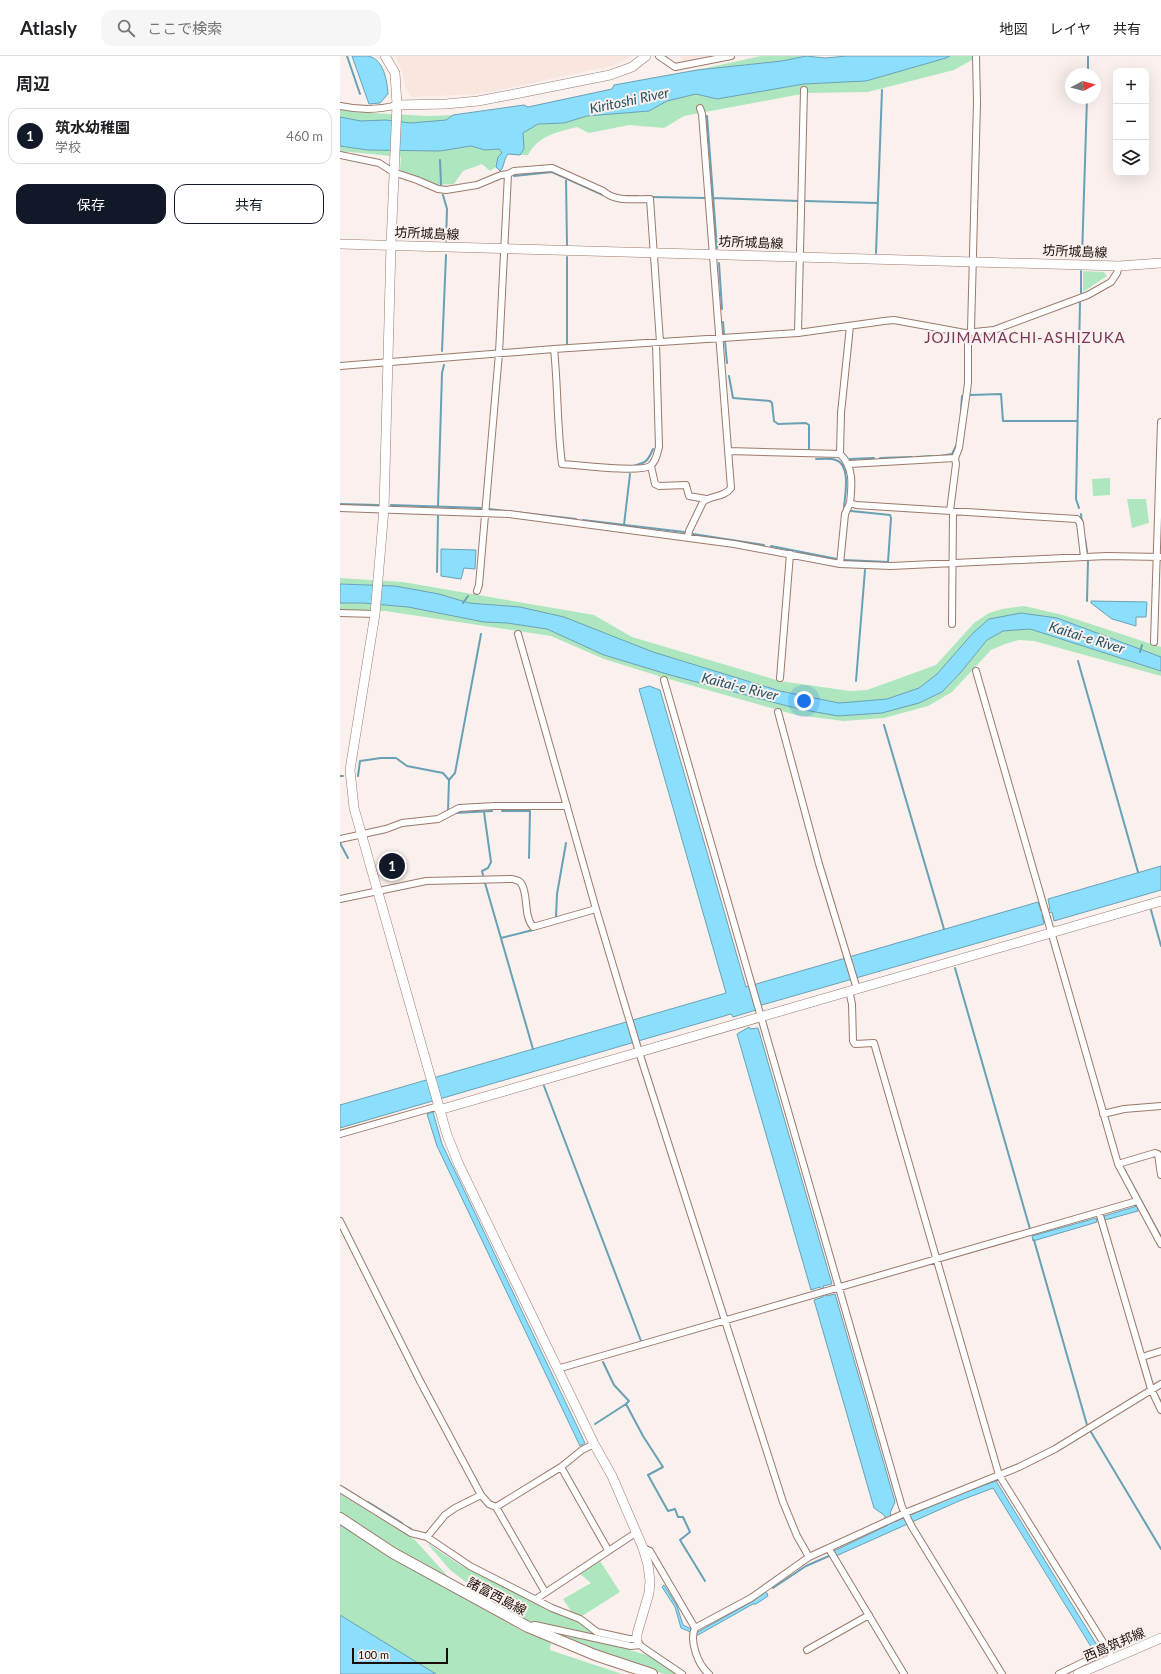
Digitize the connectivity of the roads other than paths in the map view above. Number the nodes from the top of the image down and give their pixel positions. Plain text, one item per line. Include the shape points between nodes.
1 (385, 56) edge
2 (646, 56) edge
3 (659, 56) edge
4 (731, 56) edge
5 (976, 56) edge
6 (804, 90) dead end
7 (340, 106) edge
8 (700, 108) dead end
9 (397, 109) junction
10 (340, 155) edge
11 (393, 172) junction
12 (508, 174) junction
13 (340, 244) edge
14 (391, 245) junction
15 (505, 248) junction
16 (654, 252) junction
17 (713, 254) junction
18 (800, 256) junction
19 (973, 261) junction
20 (1161, 263) edge
21 (1120, 266) junction
22 (850, 326) junction
23 (798, 333) junction
24 (969, 334) junction
25 (720, 338) junction
26 (658, 342) junction
27 (554, 349) junction
28 (499, 353) junction
29 (388, 362) junction
30 (340, 366) edge
31 (1161, 422) edge
32 (729, 451) junction
33 (840, 454) junction
34 (955, 458) junction
35 (849, 464) junction
36 (651, 466) junction
37 (706, 499) junction
38 (850, 503) junction
39 (340, 508) edge
40 (384, 509) junction
41 (952, 511) junction
42 (485, 512) junction
43 (688, 538) junction
44 (790, 554) junction
45 (1084, 557) junction
46 (1159, 557) edge
47 (953, 563) junction
48 (840, 564) junction
49 (477, 591) dead end
50 (340, 613) edge
51 (375, 613) junction
52 (952, 624) dead end
53 (518, 634) dead end
54 (1154, 642) dead end
55 (976, 671) dead end
56 (780, 678) dead end
57 (664, 680) dead end
58 (778, 712) dead end
59 (566, 806) junction
60 (361, 835) junction
61 (340, 838) edge
62 (378, 891) junction
63 (340, 899) edge
64 (1161, 901) edge
65 (596, 909) junction
66 (1052, 933) junction
67 (854, 987) junction
68 (761, 1017) junction
69 (637, 1048) junction
70 (438, 1105) junction
71 (1161, 1106) edge
72 (1103, 1114) junction
73 (340, 1134) edge
74 (1118, 1164) junction
75 (1161, 1175) edge
76 (1137, 1201) junction
77 (1098, 1212) junction
78 (340, 1221) edge
79 (1161, 1244) edge
80 (936, 1259) junction
81 (839, 1288) junction
82 (725, 1320) junction
83 (1161, 1351) edge
84 (1142, 1357) junction
85 (557, 1369) junction
86 (1161, 1384) edge
87 (1151, 1389) junction
88 (1161, 1410) edge
89 (594, 1444) junction
90 (561, 1467) junction
91 (999, 1475) junction
92 (340, 1488) edge
93 (481, 1495) junction
94 (496, 1507) junction
95 (906, 1514) junction
96 (340, 1518) edge
97 (637, 1532) junction
98 (426, 1537) junction
99 (643, 1548) junction
100 (829, 1549) junction
101 (608, 1550) junction
102 (809, 1558) junction
103 (545, 1592) junction
104 (536, 1599) junction
105 (868, 1615) junction
106 (528, 1627) junction
107 (694, 1630) junction
108 (1161, 1638) edge
109 (639, 1642) junction
110 (807, 1650) dead end
111 (1105, 1651) junction
112 (1113, 1658) junction
113 (652, 1674) edge
114 (682, 1674) edge
115 (709, 1674) edge
116 (904, 1674) edge
117 (1002, 1674) edge
118 (1059, 1674) edge
119 (1078, 1674) edge

1 - 9 street via 395,73
2 - 9 street via 632,67 610,74 478,101
3 - 4 street via 674,67
5 - 19 street via 978,84
6 - 18 street
7 - 9 street
8 - 17 street
9 - 11 street
10 - 11 street via 379,162
11 - 12 street via 446,190 477,185
11 - 14 street
12 - 15 street
12 - 16 street via 514,171 552,168 603,191 608,196 650,199
13 - 14 street, 坊所城島線
14 - 15 street, 坊所城島線
14 - 29 street
15 - 16 street, 坊所城島線
15 - 28 street
16 - 17 street, 坊所城島線
16 - 26 street
17 - 18 street, 坊所城島線
17 - 25 street
18 - 19 street, 坊所城島線
18 - 23 street
19 - 21 street, 坊所城島線
19 - 24 street
20 - 21 street, 坊所城島線
21 - 24 street via 1111,282 1088,295 994,330
22 - 23 street
22 - 24 street via 894,320
22 - 33 street
23 - 25 street
24 - 34 street via 968,383 963,427
25 - 26 street
25 - 32 street
26 - 27 street
26 - 36 street via 660,436 656,459
27 - 28 street
27 - 36 street via 562,464 632,470
28 - 29 street
28 - 42 street
29 - 30 street
29 - 40 street
31 - 46 street
32 - 33 street
32 - 37 street via 730,491
33 - 35 street
34 - 35 street
34 - 41 street
35 - 38 street
36 - 37 street via 655,484 686,485 688,496
37 - 43 street
38 - 41 street
38 - 48 street via 845,514
39 - 40 street
40 - 42 street
40 - 51 street
41 - 45 street via 1078,519
41 - 47 street
42 - 43 street
42 - 49 street
43 - 44 street
44 - 48 street
44 - 56 street
45 - 46 street
45 - 47 street
46 - 54 street
47 - 48 street via 892,566
47 - 52 street
50 - 51 street
51 - 60 street via 350,770 354,808
53 - 59 street
55 - 66 street
57 - 68 street
58 - 67 street via 819,864 847,952
59 - 60 street via 459,808 438,819 402,823
59 - 65 street
60 - 61 street
60 - 62 street
62 - 63 street
62 - 65 street via 437,880 512,879 522,885 526,912 533,927
62 - 70 street
64 - 66 street
65 - 69 street
66 - 67 street
66 - 72 street
67 - 68 street
67 - 80 street via 853,1041 855,1044 874,1043
68 - 69 street
68 - 81 street
69 - 70 street
69 - 82 street
70 - 73 street
70 - 85 street via 459,1165
71 - 72 street via 1124,1109
72 - 74 street
74 - 75 street via 1155,1152 1158,1154
74 - 76 street
76 - 77 street
76 - 79 street
77 - 80 street
77 - 84 street
78 - 93 street via 420,1381
80 - 81 street
80 - 91 street
81 - 82 street
81 - 95 street
82 - 85 street
82 - 102 street via 783,1502
83 - 84 street
84 - 87 street
85 - 89 street
86 - 87 street
87 - 88 street
87 - 91 street via 1055,1450
89 - 90 street
89 - 97 street via 612,1476
90 - 94 street
90 - 101 street
91 - 95 street
91 - 111 street
92 - 98 street via 411,1533
93 - 94 street via 489,1504
93 - 98 street via 445,1515
94 - 103 street
95 - 100 street
95 - 117 street
96 - 106 main road, 諸富西島線 via 393,1553
97 - 99 street
97 - 101 street
98 - 104 street via 470,1566
99 - 107 street via 650,1551
99 - 109 street via 650,1581 637,1634
100 - 102 street
100 - 105 street
101 - 103 street
102 - 107 street via 751,1598
103 - 104 street
104 - 109 street via 580,1619 597,1632
105 - 110 street
105 - 116 street
106 - 109 street via 535,1625 631,1646
106 - 113 main road, 諸富西島線 via 595,1655
107 - 115 street via 694,1645 702,1666
108 - 112 street, 西島筑邦線
109 - 114 street
111 - 112 street
111 - 118 street
112 - 119 street, 西島筑邦線

